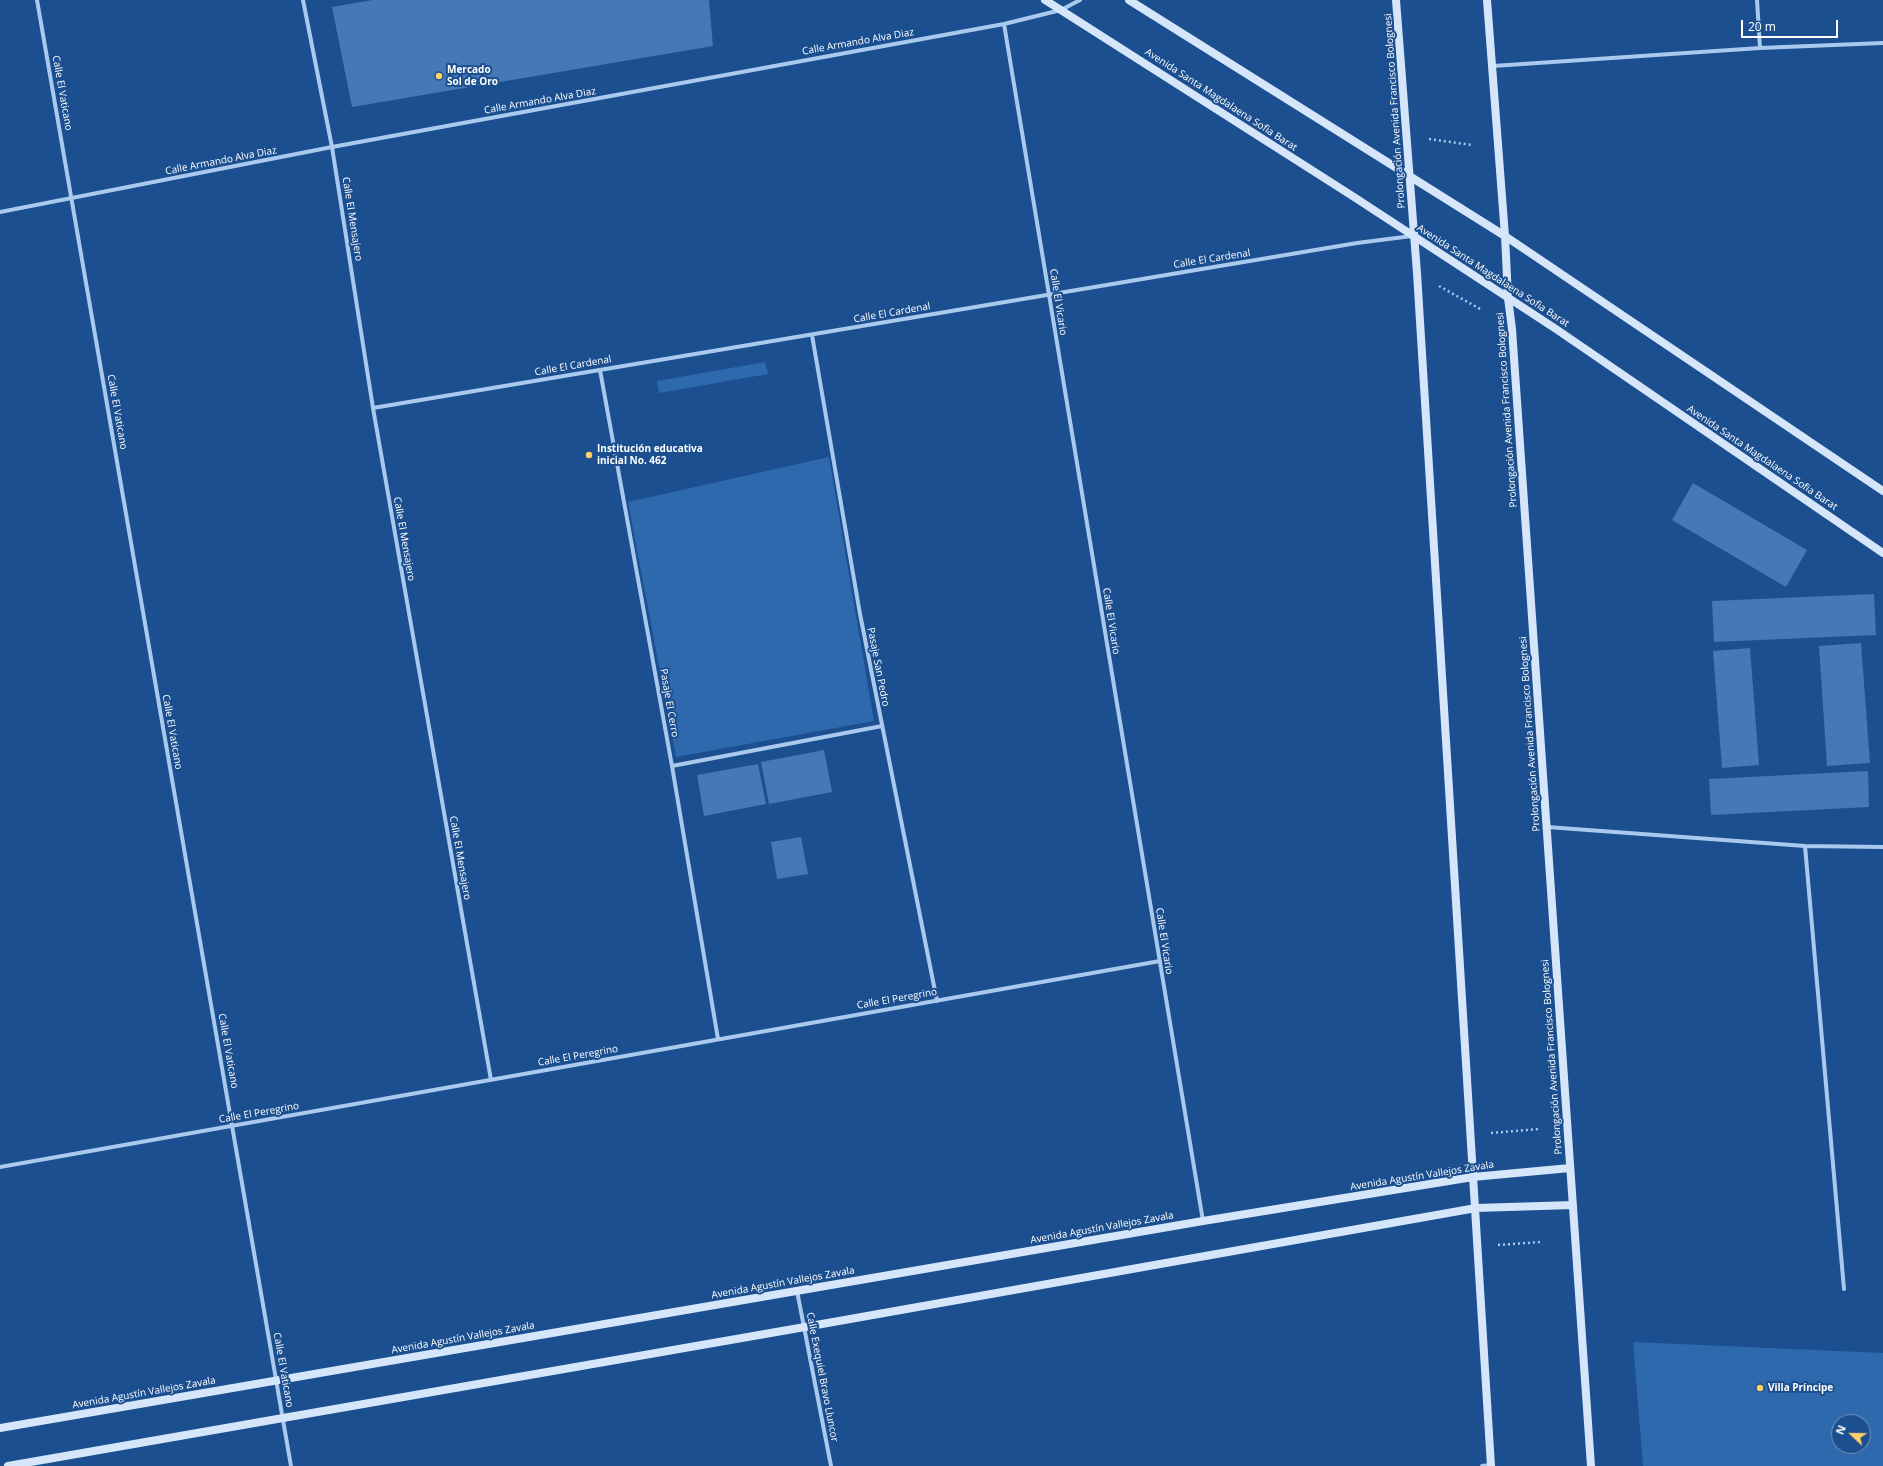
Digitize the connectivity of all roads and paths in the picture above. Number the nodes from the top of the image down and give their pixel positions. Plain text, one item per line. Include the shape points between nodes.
1 (37, 0) edge
2 (303, 0) edge
3 (1046, 0) edge
4 (1080, 0) edge
5 (1130, 0) edge
6 (1396, 0) edge
7 (1487, 0) edge
8 (1756, 0) edge
9 (1061, 10) junction
10 (1004, 24) junction
11 (1883, 43) edge
12 (1760, 48) junction
13 (1492, 66) junction
14 (1422, 139) dead end
15 (1472, 144) dead end
16 (332, 147) junction
17 (1409, 176) junction
18 (72, 198) junction
19 (0, 212) edge
20 (1414, 236) junction
21 (1505, 236) junction
22 (1438, 285) dead end
23 (1049, 295) junction
24 (1508, 298) junction
25 (1482, 310) dead end
26 (812, 335) junction
27 (600, 370) junction
28 (373, 408) junction
29 (1883, 490) edge
30 (1883, 553) edge
31 (882, 726) junction
32 (672, 766) junction
33 (1547, 827) junction
34 (1805, 846) junction
35 (1883, 847) edge
36 (1160, 961) junction
37 (937, 1001) junction
38 (718, 1039) junction
39 (491, 1080) junction
40 (233, 1126) junction
41 (1539, 1129) dead end
42 (1489, 1133) dead end
43 (0, 1167) edge
44 (1570, 1168) junction
45 (1473, 1177) junction
46 (1573, 1205) junction
47 (1476, 1208) junction
48 (1203, 1221) junction
49 (1541, 1242) dead end
50 (1496, 1245) dead end
51 (1844, 1289) dead end
52 (797, 1291) junction
53 (805, 1327) junction
54 (277, 1380) junction
55 (283, 1418) junction
56 (0, 1428) edge
57 (1491, 1465) edge
58 (8, 1466) edge
59 (292, 1466) edge
60 (831, 1466) edge
61 (1482, 1466) edge
62 (1591, 1466) edge

1 - 18 street, Calle El Vaticano
2 - 16 street, Calle El Mensajero
3 - 9 street, Avenida Santa Magdalaena Sofia Barat
4 - 9 street, Calle Armando Alva Diaz
5 - 17 street
6 - 17 street, Prolongación Avenida Francisco Bolognesi
7 - 13 street, Prolongación Avenida Francisco Bolognesi
8 - 12 street
9 - 10 street, Calle Armando Alva Diaz
9 - 20 street, Avenida Santa Magdalaena Sofia Barat
10 - 16 street, Calle Armando Alva Diaz
10 - 23 street, Calle El Vicario
11 - 12 street
12 - 13 street
13 - 21 street, Prolongación Avenida Francisco Bolognesi
14 - 15 path
16 - 18 street, Calle Armando Alva Diaz
16 - 28 street, Calle El Mensajero
17 - 20 street, Prolongación Avenida Francisco Bolognesi
17 - 21 street
18 - 19 street, Calle Armando Alva Diaz
18 - 40 street, Calle El Vaticano
20 - 23 street, Calle El Cardenal via 1357,243
20 - 24 street, Avenida Santa Magdalaena Sofia Barat
20 - 45 street, Prolongación Avenida Francisco Bolognesi
21 - 24 street, Prolongación Avenida Francisco Bolognesi
21 - 29 street
22 - 25 path
23 - 26 street, Calle El Cardenal
23 - 36 street, Calle El Vicario
24 - 30 street, Avenida Santa Magdalaena Sofia Barat
24 - 33 street, Prolongación Avenida Francisco Bolognesi via 1513,336
26 - 27 street, Calle El Cardenal
26 - 31 street, Pasaje San Pedro
27 - 28 street, Calle El Cardenal
27 - 32 street, Pasaje El Cerro
28 - 39 street, Calle El Mensajero
31 - 32 street
31 - 37 street, Pasaje San Pedro
32 - 38 street, Pasaje El Cerro
33 - 34 street
33 - 44 street, Prolongación Avenida Francisco Bolognesi
34 - 35 street
34 - 51 street
36 - 37 street, Calle El Peregrino
36 - 48 street, Calle El Vicario
37 - 38 street, Calle El Peregrino
38 - 39 street, Calle El Peregrino
39 - 40 street, Calle El Peregrino
40 - 43 street, Calle El Peregrino
40 - 54 street, Calle El Vaticano
41 - 42 path
44 - 45 street, Avenida Agustín Vallejos Zavala
44 - 46 street, Prolongación Avenida Francisco Bolognesi
45 - 47 street, Prolongación Avenida Francisco Bolognesi
45 - 48 street, Avenida Agustín Vallejos Zavala
46 - 47 street
46 - 62 street, Prolongación Avenida Francisco Bolognesi
47 - 53 street
47 - 57 street, Prolongación Avenida Francisco Bolognesi
48 - 52 street, Avenida Agustín Vallejos Zavala
49 - 50 path
52 - 53 street, Calle Exequiel Bravo Lluncor
52 - 54 street, Avenida Agustín Vallejos Zavala
53 - 55 street
53 - 60 street, Calle Exequiel Bravo Lluncor
54 - 55 street, Calle El Vaticano
54 - 56 street, Avenida Agustín Vallejos Zavala
55 - 58 street
55 - 59 street, Calle El Vaticano
57 - 61 street

